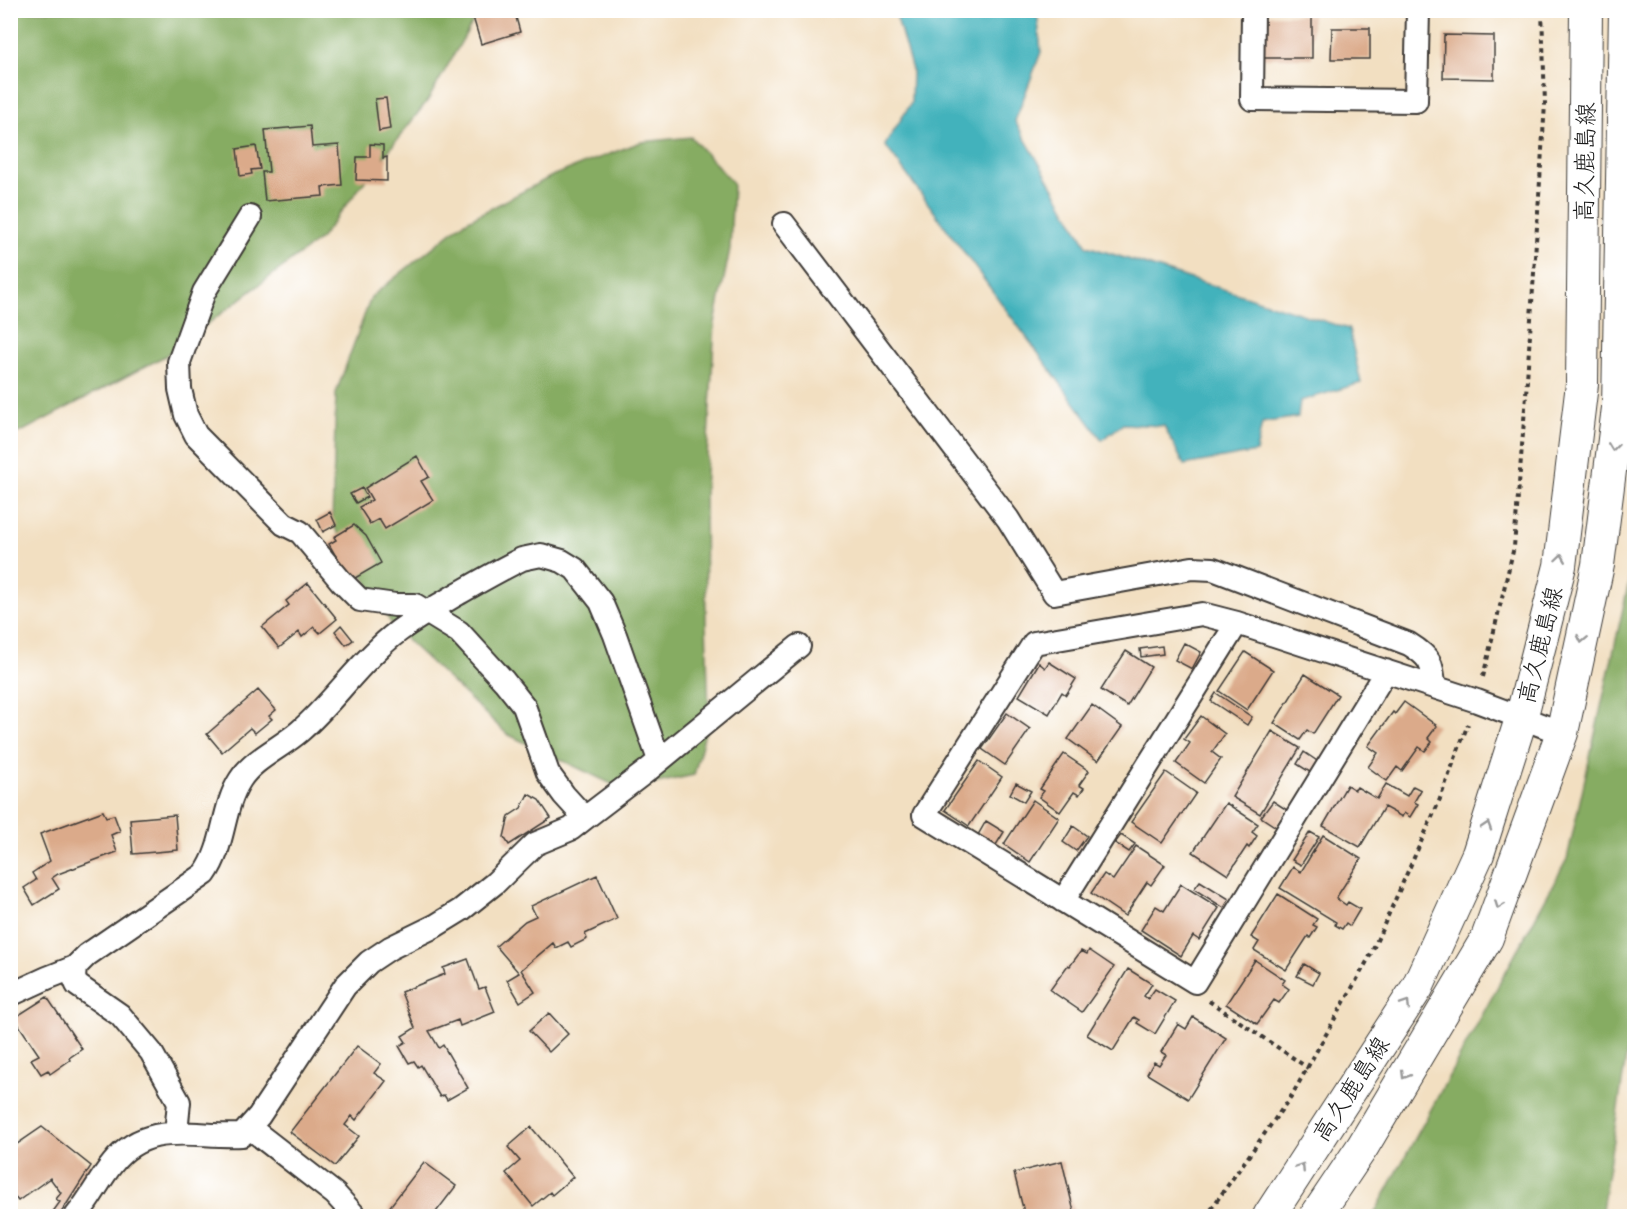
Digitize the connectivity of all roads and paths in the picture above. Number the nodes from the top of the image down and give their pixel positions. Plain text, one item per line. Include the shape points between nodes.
1 (1253, 10) edge
2 (1418, 10) edge
3 (1542, 10) edge
4 (1586, 10) edge
5 (1625, 10) edge
6 (250, 217) dead end
7 (784, 224) dead end
8 (428, 612) junction
9 (1237, 623) junction
10 (799, 646) dead end
11 (1386, 672) junction
12 (1434, 687) junction
13 (1477, 700) junction
14 (1521, 719) junction
15 (1562, 733) junction
16 (659, 760) junction
17 (585, 818) junction
18 (1063, 901) junction
19 (75, 967) junction
20 (1195, 982) junction
21 (10, 995) edge
22 (1308, 1068) junction
23 (250, 1128) junction
24 (176, 1133) junction
25 (76, 1216) edge
26 (355, 1216) edge
27 (1206, 1216) edge
28 (1269, 1216) edge
29 (1316, 1216) edge

1 - 2 street via 1252,99 1416,101
3 - 13 path via 1545,104 1514,547
14 -> 4 main road, 高久鹿島線 via 1560,566 1582,384
5 -> 15 main road, 高久鹿島線 via 1618,408 1598,566
6 - 8 street via 204,292 179,362 186,415 196,435 284,524 300,532 360,600 415,605
7 - 12 street via 1008,519 1054,593 1192,568 1213,569 1409,644 1425,654 1433,668
8 - 16 street via 522,558 541,555 562,561 575,570 601,602
8 - 17 street via 459,632 524,706 548,773
8 - 19 street via 379,647 309,723 240,780 216,856 205,874
9 - 11 street
9 - 18 street
9 - 18 street via 1202,614 1034,643 924,815
10 - 16 street
11 - 12 street
11 - 20 street
12 - 13 street
13 - 14 street
13 - 22 path via 1438,804 1370,956
14 - 15 street
28 -> 14 main road, 高久鹿島線 via 1417,988 1478,854
15 -> 29 main road, 高久鹿島線 via 1487,938 1363,1146
16 - 17 street
17 - 23 street via 571,829 535,844 461,910 369,962 345,986
18 - 20 street
19 - 21 street
19 - 24 street via 77,985 120,1015 151,1052 179,1102
20 - 22 path via 1197,993
22 - 27 path
23 - 24 street via 242,1135
23 - 26 street via 335,1194
24 - 25 street via 160,1134 127,1148

